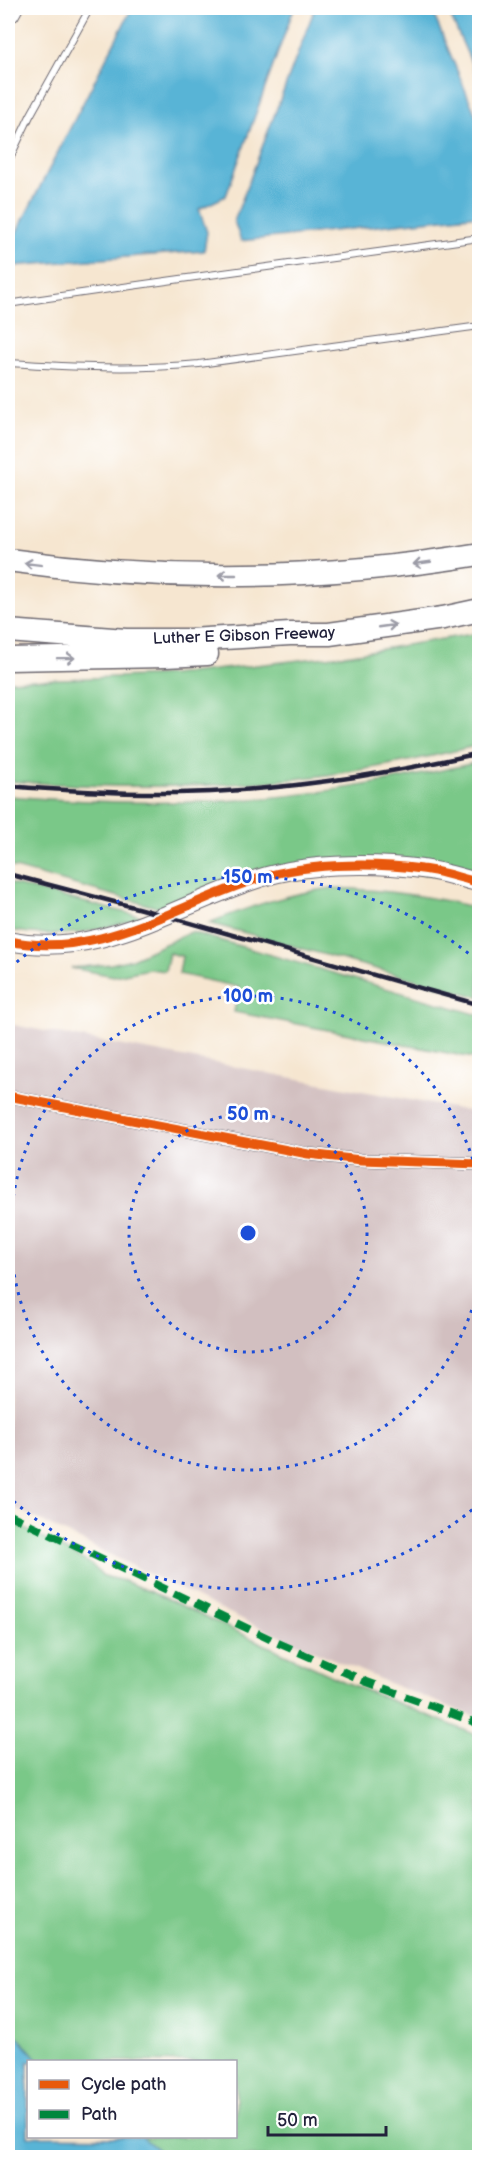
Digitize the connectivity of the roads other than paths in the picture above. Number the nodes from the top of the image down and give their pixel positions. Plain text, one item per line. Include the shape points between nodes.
1 (20, 8) edge
2 (90, 8) edge
3 (15, 16) dead end
4 (8, 162) edge
5 (480, 238) edge
6 (8, 304) edge
7 (480, 326) edge
8 (8, 363) edge
9 (480, 554) edge
10 (8, 560) edge
11 (480, 610) edge
12 (8, 631) edge
13 (329, 634) junction
14 (8, 659) edge
15 (480, 883) edge
16 (8, 941) edge
17 (8, 1096) edge
18 (480, 1164) edge

1 - 3 lane
2 - 4 lane
5 - 6 lane
7 - 8 lane via 158,368
9 -> 10 highway via 380,568 242,576 103,571
13 -> 11 highway, Luther E Gibson Freeway
12 - 13 highway, Luther E Gibson Freeway via 126,640
14 -> 13 highway via 229,652 290,646
15 - 16 street via 423,869 341,865 297,870 252,880 137,928 93,941 58,946
17 - 18 street via 308,1154

